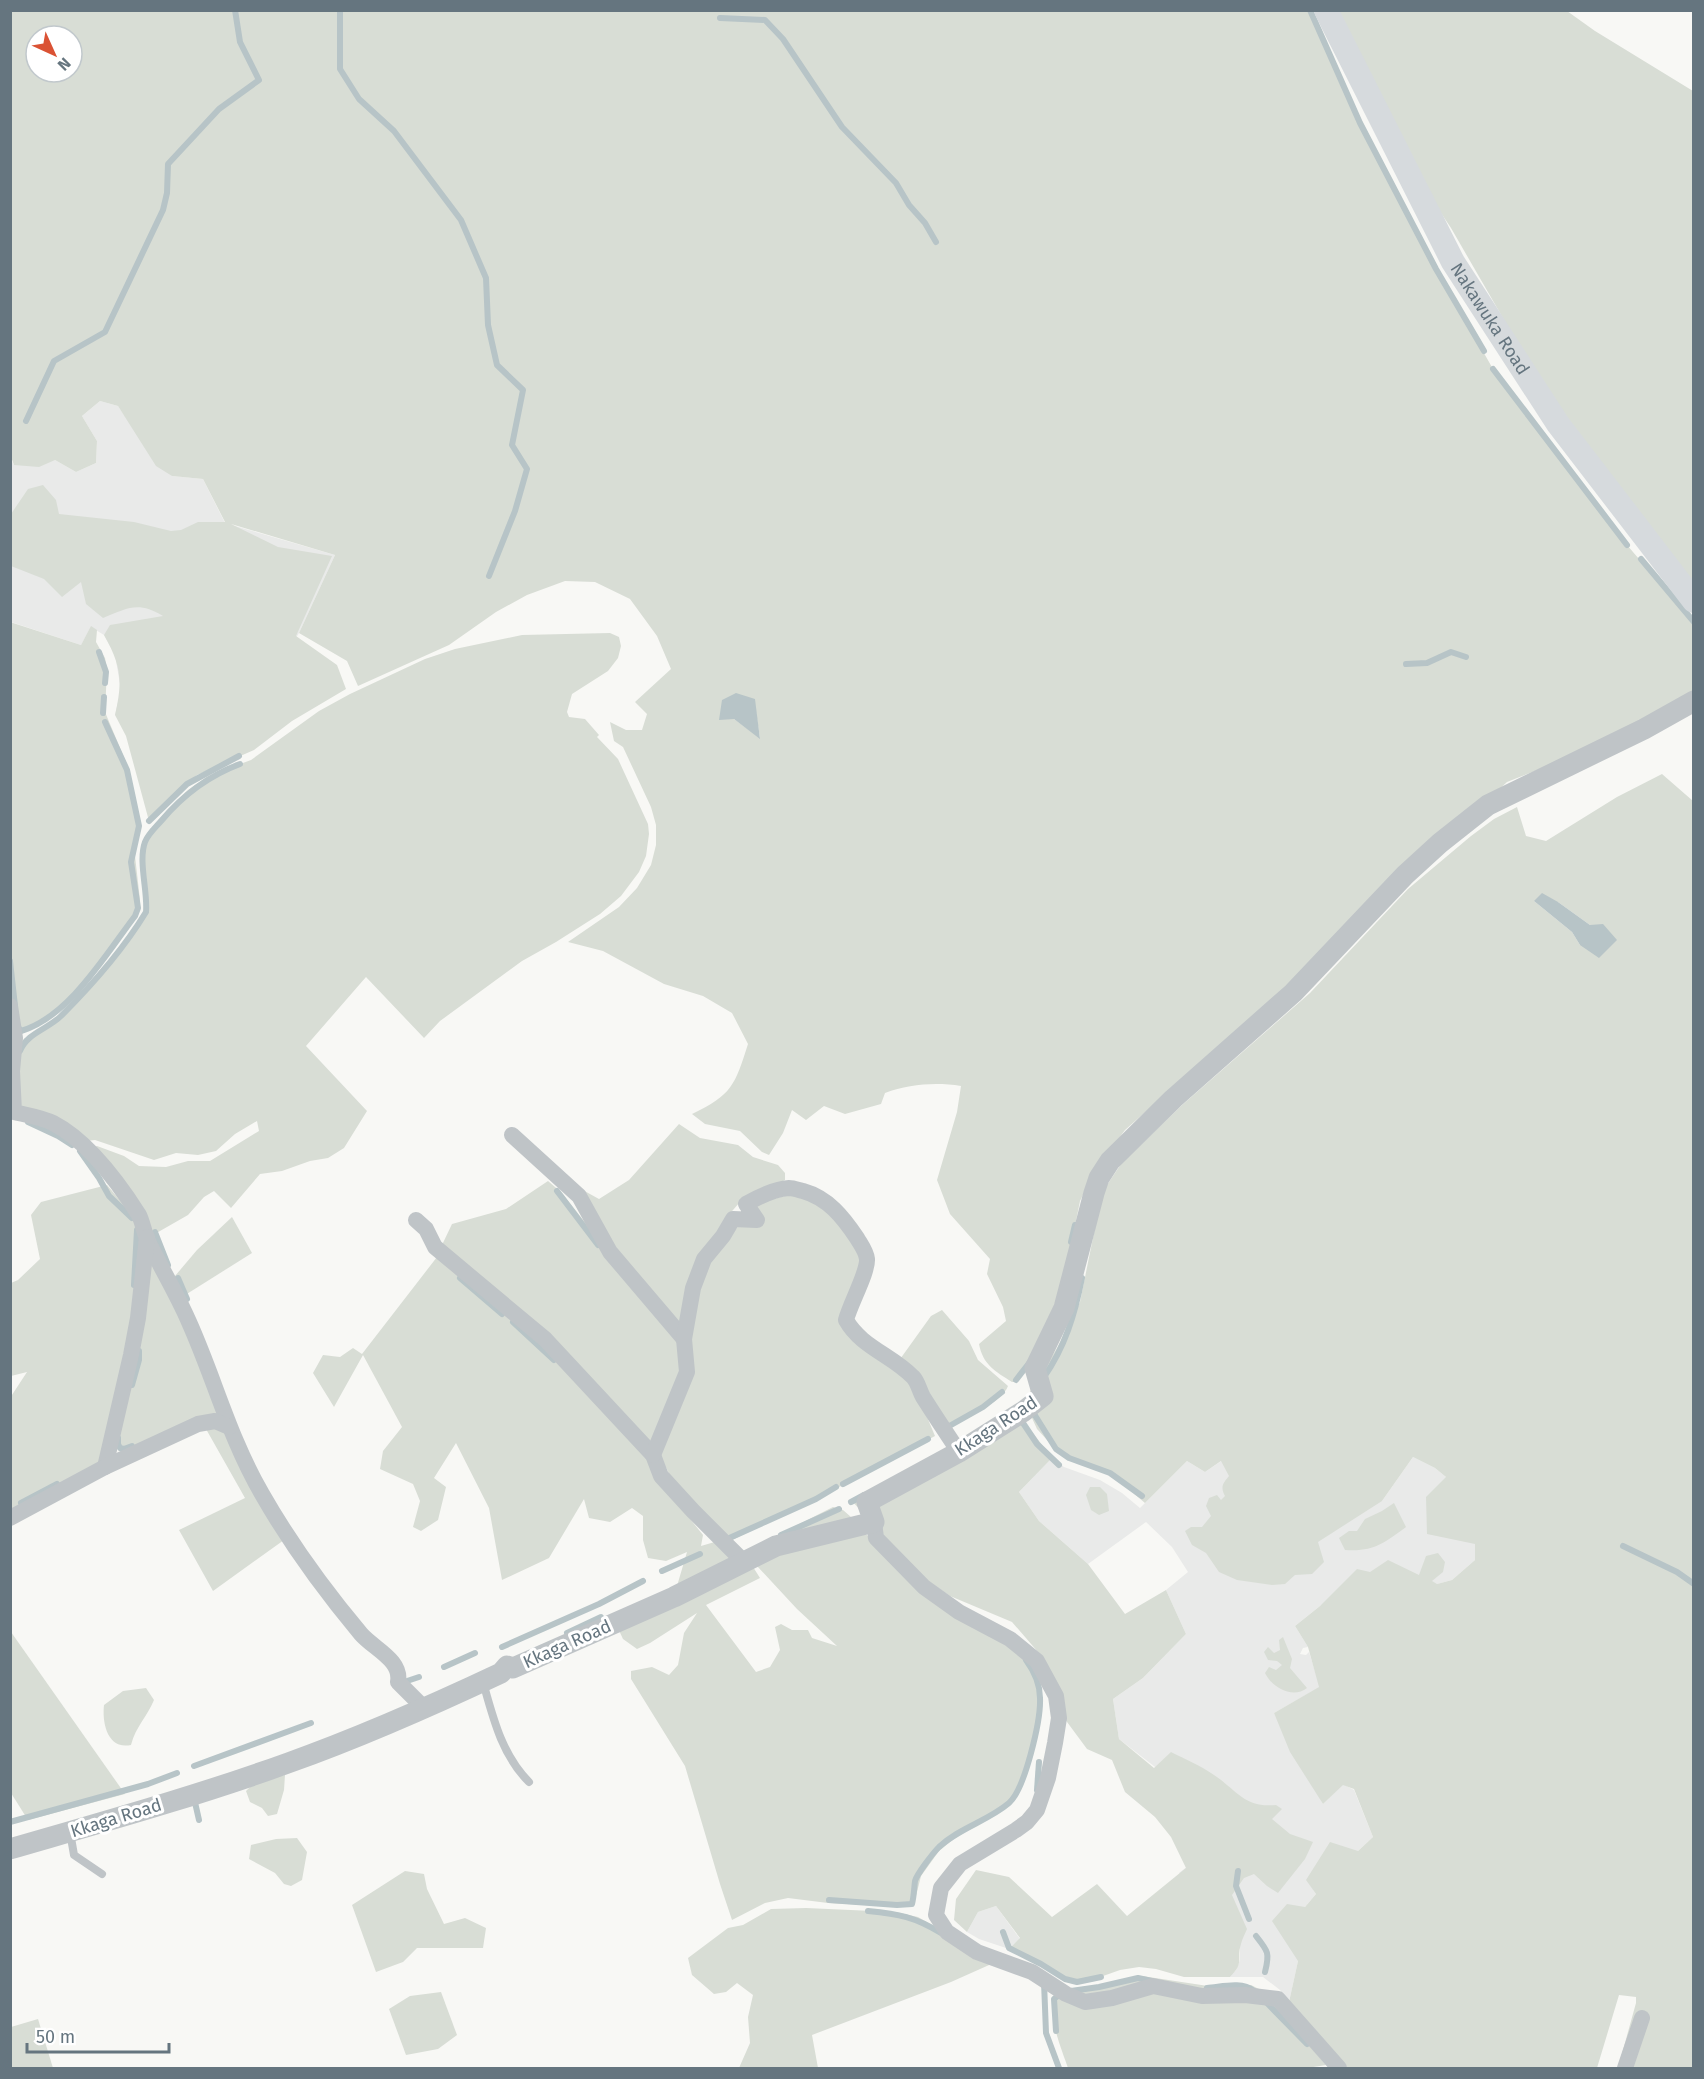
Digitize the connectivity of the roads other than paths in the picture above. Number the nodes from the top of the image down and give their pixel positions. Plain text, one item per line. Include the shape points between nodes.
1 (1326, 10) edge
2 (1694, 601) edge
3 (1694, 701) edge
4 (10, 1005) edge
5 (512, 1135) dead end
6 (416, 1220) dead end
7 (147, 1238) junction
8 (684, 1339) junction
9 (229, 1427) junction
10 (959, 1452) junction
11 (653, 1455) junction
12 (105, 1467) junction
13 (10, 1518) edge
14 (874, 1522) junction
15 (742, 1561) junction
16 (483, 1682) junction
17 (425, 1709) junction
18 (529, 1782) dead end
19 (70, 1832) junction
20 (10, 1849) edge
21 (102, 1874) dead end
22 (1642, 2018) dead end
23 (1339, 2068) edge
24 (1625, 2068) edge

1 - 2 main road, Nakawuka Road via 1453,262 1558,424
3 - 10 street, Kkaga Road via 1488,805 1470,818 1405,875 1293,993 1119,1152 1096,1185 1064,1308 1035,1368 1043,1396
4 - 7 street via 15,1038 14,1112 52,1122 98,1158 140,1217
5 - 8 street via 579,1196 610,1252
6 - 11 street via 426,1228 435,1247 545,1339
7 - 9 street via 189,1322
7 - 12 street via 138,1318
8 - 10 street via 693,1288 704,1259 733,1219 757,1221 746,1204 790,1188 810,1194 836,1209 864,1250 867,1261 846,1320 881,1355 905,1368 916,1380
8 - 11 street via 687,1372
9 - 12 street via 214,1421 198,1424
9 - 17 street via 282,1528 363,1637 397,1668 398,1682
10 - 14 street, Kkaga Road via 867,1502
11 - 15 street via 661,1476
12 - 13 street
14 - 15 street, Kkaga Road via 776,1546
14 - 23 street via 876,1538 924,1587 959,1612 1010,1639 1037,1661 1056,1696 1059,1718 1055,1743 1037,1809 1022,1826 960,1863 941,1888 936,1915 947,1932 977,1952 1032,1972 1085,2002 1153,1986 1202,1996 1278,1999
15 - 16 street, Kkaga Road via 644,1610 513,1668 507,1666
16 - 17 street, Kkaga Road
16 - 18 lane via 496,1728 516,1769
17 - 19 street, Kkaga Road via 289,1763
19 - 20 street, Kkaga Road
19 - 21 lane via 74,1855
22 - 24 street

